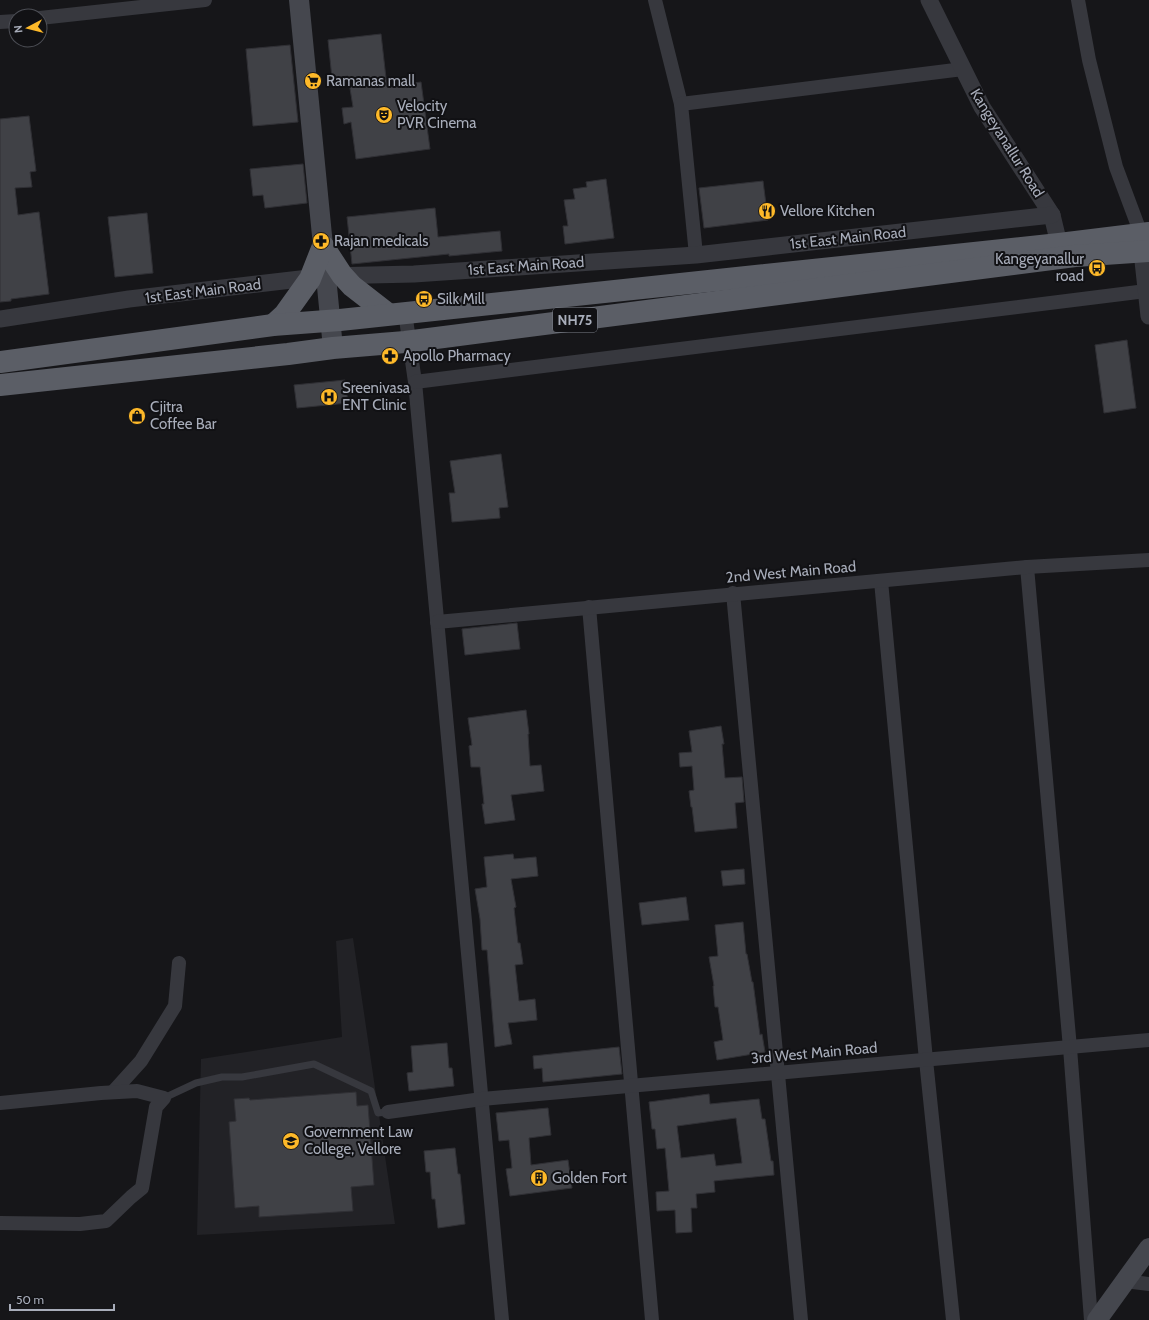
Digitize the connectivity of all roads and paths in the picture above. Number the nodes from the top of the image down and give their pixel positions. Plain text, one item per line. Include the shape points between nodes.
1 (205, 0) edge
2 (299, 0) edge
3 (307, 0) edge
4 (655, 0) edge
5 (929, 0) edge
6 (1078, 0) edge
7 (95, 7) edge
8 (48, 16) edge
9 (963, 69) junction
10 (682, 104) junction
11 (1052, 215) junction
12 (1145, 242) edge
13 (1060, 251) junction
14 (696, 255) junction
15 (328, 269) junction
16 (1146, 291) junction
17 (397, 313) junction
18 (1149, 316) edge
19 (0, 319) edge
20 (335, 320) junction
21 (273, 325) junction
22 (410, 342) junction
23 (338, 348) junction
24 (0, 362) edge
25 (415, 382) junction
26 (0, 385) edge
27 (1149, 560) edge
28 (1027, 567) junction
29 (881, 581) junction
30 (733, 593) junction
31 (589, 607) junction
32 (437, 622) junction
33 (179, 963) dead end
34 (1149, 1040) edge
35 (1070, 1048) junction
36 (926, 1060) junction
37 (778, 1073) junction
38 (632, 1086) junction
39 (113, 1092) junction
40 (164, 1098) junction
41 (482, 1099) junction
42 (0, 1104) edge
43 (388, 1112) joint
44 (0, 1223) edge
45 (1149, 1248) edge
46 (1126, 1281) junction
47 (1149, 1284) edge
48 (502, 1320) edge
49 (652, 1320) edge
50 (801, 1320) edge
51 (953, 1320) edge
52 (1091, 1320) edge
53 (1097, 1320) edge

1 - 7 street
2 - 15 main road
3 - 15 main road
4 - 10 street
5 - 9 street, Kangeyanallur Road
6 - 12 street via 1089,60 1116,167
7 - 8 street
9 - 10 street
9 - 11 street, Kangeyanallur Road via 982,107
10 - 14 street
11 - 13 street, Kangeyanallur Road
11 - 14 street, 1st East Main Road
12 - 13 highway, NH75
12 - 16 street
13 - 17 highway, NH75
13 - 22 highway, NH75
14 - 15 street, 1st East Main Road via 414,274
15 - 17 highway
15 - 19 street, 1st East Main Road
15 - 20 main road
15 - 21 highway
16 - 18 street
16 - 25 street
17 - 20 highway, NH75
17 - 22 street
20 - 21 highway, NH75
20 - 23 main road
21 - 24 highway, NH75
22 - 23 highway, NH75
22 - 25 street
23 - 26 highway, NH75
25 - 32 street
27 - 28 street, 2nd West Main Road
28 - 29 street, 2nd West Main Road
28 - 35 street
29 - 30 street, 2nd West Main Road
29 - 36 street
30 - 31 street, 2nd West Main Road
30 - 37 street
31 - 32 street, 2nd West Main Road
31 - 38 street
32 - 41 street
33 - 39 street via 175,1006 141,1061
34 - 35 street, 3rd West Main Road
35 - 36 street, 3rd West Main Road
35 - 52 street
36 - 37 street, 3rd West Main Road
36 - 51 street
37 - 38 street, 3rd West Main Road
37 - 50 street
38 - 41 street, 3rd West Main Road
38 - 49 street
39 - 40 street via 137,1091
39 - 42 street
40 - 43 lane via 196,1083 222,1077 242,1077 314,1064 371,1091 378,1113
40 - 44 street via 156,1107 142,1188 106,1221 80,1224
41 - 43 street, 3rd West Main Road
41 - 48 street
45 - 46 main road
46 - 47 street
46 - 53 main road

